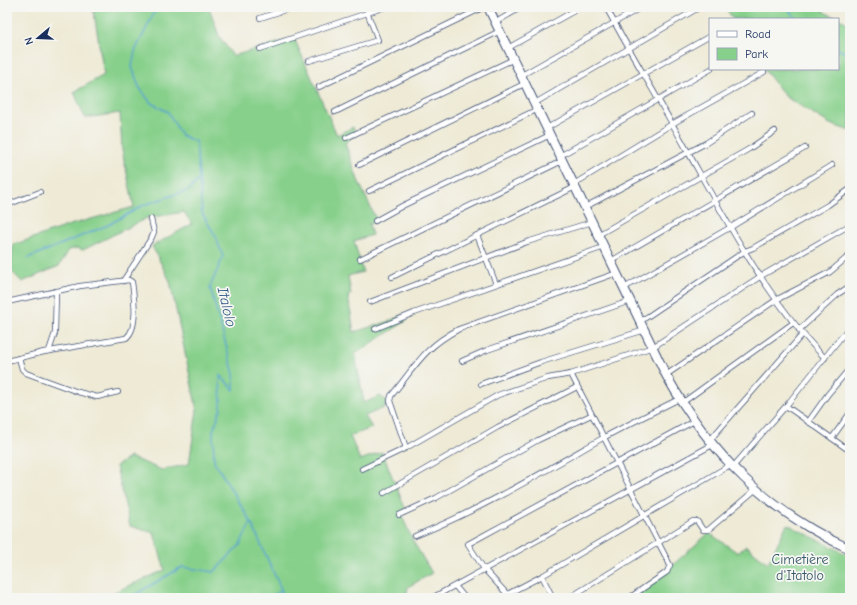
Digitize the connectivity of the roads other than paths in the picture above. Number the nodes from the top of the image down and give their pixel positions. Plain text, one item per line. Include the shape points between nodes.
1 (294, 7) edge
2 (385, 7) edge
3 (484, 7) edge
4 (488, 7) edge
5 (522, 7) edge
6 (581, 7) edge
7 (606, 7) edge
8 (642, 7) edge
9 (700, 7) edge
10 (367, 12) junction
11 (260, 18) dead end
12 (496, 22) junction
13 (614, 23) junction
14 (500, 31) junction
15 (709, 37) edge
16 (508, 48) junction
17 (628, 48) junction
18 (260, 49) dead end
19 (514, 59) junction
20 (309, 61) dead end
21 (709, 70) edge
22 (764, 72) dead end
23 (643, 73) junction
24 (522, 75) junction
25 (526, 84) junction
26 (319, 87) dead end
27 (658, 100) junction
28 (536, 106) junction
29 (335, 112) dead end
30 (752, 113) dead end
31 (672, 124) junction
32 (548, 132) junction
33 (775, 132) dead end
34 (346, 138) dead end
35 (805, 148) dead end
36 (688, 152) junction
37 (561, 158) junction
38 (359, 165) dead end
39 (832, 165) dead end
40 (701, 176) junction
41 (574, 186) junction
42 (850, 189) edge
43 (369, 191) dead end
44 (40, 192) dead end
45 (716, 201) junction
46 (7, 205) edge
47 (584, 207) junction
48 (151, 218) dead end
49 (375, 221) dead end
50 (592, 222) junction
51 (850, 225) edge
52 (731, 227) junction
53 (477, 235) junction
54 (598, 235) junction
55 (604, 247) junction
56 (745, 251) junction
57 (850, 255) edge
58 (486, 258) junction
59 (360, 259) dead end
60 (611, 261) junction
61 (617, 273) junction
62 (760, 276) junction
63 (392, 277) dead end
64 (123, 281) junction
65 (496, 284) junction
66 (850, 286) edge
67 (624, 288) junction
68 (56, 291) junction
69 (776, 300) junction
70 (630, 301) junction
71 (7, 302) edge
72 (370, 302) dead end
73 (641, 321) junction
74 (793, 323) junction
75 (850, 326) edge
76 (376, 329) dead end
77 (645, 330) junction
78 (798, 330) junction
79 (802, 335) junction
80 (653, 347) junction
81 (49, 351) junction
82 (19, 358) junction
83 (825, 358) junction
84 (7, 361) edge
85 (462, 361) dead end
86 (850, 368) edge
87 (571, 374) junction
88 (666, 375) junction
89 (481, 384) dead end
90 (577, 388) junction
91 (118, 392) dead end
92 (681, 401) junction
93 (786, 406) junction
94 (850, 413) edge
95 (591, 415) junction
96 (694, 421) junction
97 (808, 422) junction
98 (603, 438) junction
99 (832, 438) junction
100 (711, 443) junction
101 (406, 448) junction
102 (850, 451) edge
103 (617, 463) junction
104 (731, 467) junction
105 (362, 469) dead end
106 (630, 490) junction
107 (755, 490) junction
108 (384, 493) dead end
109 (399, 515) dead end
110 (644, 516) junction
111 (415, 536) dead end
112 (659, 543) junction
113 (850, 549) edge
114 (484, 569) junction
115 (542, 576) junction
116 (455, 586) junction
117 (507, 594) junction
118 (576, 596) edge
119 (432, 598) edge
120 (465, 598) edge
121 (500, 598) edge
122 (553, 598) edge
123 (569, 598) edge
124 (629, 598) edge

1 - 11 street
2 - 10 street
3 - 26 street
4 - 12 highway
5 - 12 street
6 - 16 street
7 - 13 street
8 - 13 street
9 - 17 street
10 - 18 street
10 - 20 street via 378,40
12 - 14 highway
13 - 17 street
13 - 24 street
14 - 16 highway
14 - 29 street
15 - 23 street
16 - 19 highway
17 - 23 street
17 - 28 street
19 - 24 highway
19 - 34 street
21 - 27 street
22 - 31 street
23 - 27 street
23 - 32 street
24 - 25 highway
25 - 28 highway
25 - 38 street
27 - 31 street
27 - 37 street
28 - 32 highway
28 - 43 street
30 - 36 street
31 - 36 street
31 - 41 street
32 - 37 highway
32 - 49 street
33 - 40 street
35 - 45 street
36 - 40 street
36 - 47 street
37 - 41 highway
37 - 59 street
39 - 52 street
40 - 45 street
40 - 54 street
41 - 47 highway
41 - 53 street
42 - 56 street via 828,205
44 - 46 street
45 - 52 street
45 - 60 street
47 - 50 highway
48 - 64 street via 154,232 152,237
50 - 54 highway
50 - 58 street
51 - 62 street
52 - 56 street
52 - 67 street
53 - 58 street
53 - 63 street
54 - 55 highway
55 - 60 highway
55 - 65 street
56 - 62 street
56 - 73 street
57 - 69 street via 830,272
58 - 65 street
58 - 72 street
60 - 61 highway
61 - 67 highway
61 - 101 street via 459,329 437,342 421,357 391,396 390,402
62 - 69 street
62 - 80 street
64 - 68 street
64 - 81 street via 131,280 134,292 134,318 129,336 124,339
65 - 76 street
66 - 78 street
67 - 70 highway
68 - 71 street
68 - 81 street via 56,333
69 - 74 street
69 - 88 street
70 - 73 highway
70 - 85 street via 486,350
73 - 77 highway
74 - 78 street
74 - 92 street
75 - 83 street
77 - 80 highway
77 - 89 street
78 - 79 street
79 - 83 street
79 - 100 street
80 - 87 street
80 - 88 highway
81 - 82 street
82 - 84 street
82 - 91 street via 24,372 78,392 97,397
83 - 93 street
86 - 97 street
87 - 90 street
87 - 101 street via 548,378 498,395
88 - 92 highway
90 - 95 street
90 - 108 street via 498,427
92 - 96 highway
92 - 98 street
93 - 97 street
93 - 104 street
94 - 99 street
95 - 98 street
95 - 109 street via 538,440 436,498
96 - 100 highway
96 - 103 street
97 - 99 street
98 - 103 street
98 - 111 street via 460,517
99 - 102 street
100 - 104 highway
100 - 106 street
101 - 105 street
103 - 106 street
103 - 114 street via 468,544
104 - 107 highway
104 - 110 street
106 - 110 street
106 - 114 street
107 - 112 street via 708,530 704,530 695,520
107 - 113 highway via 799,522
110 - 112 street
110 - 115 street
112 - 118 street
112 - 124 street via 670,568
114 - 116 street
114 - 117 street
115 - 117 street
115 - 122 street
116 - 119 street
116 - 120 street
117 - 121 street
118 - 123 street

